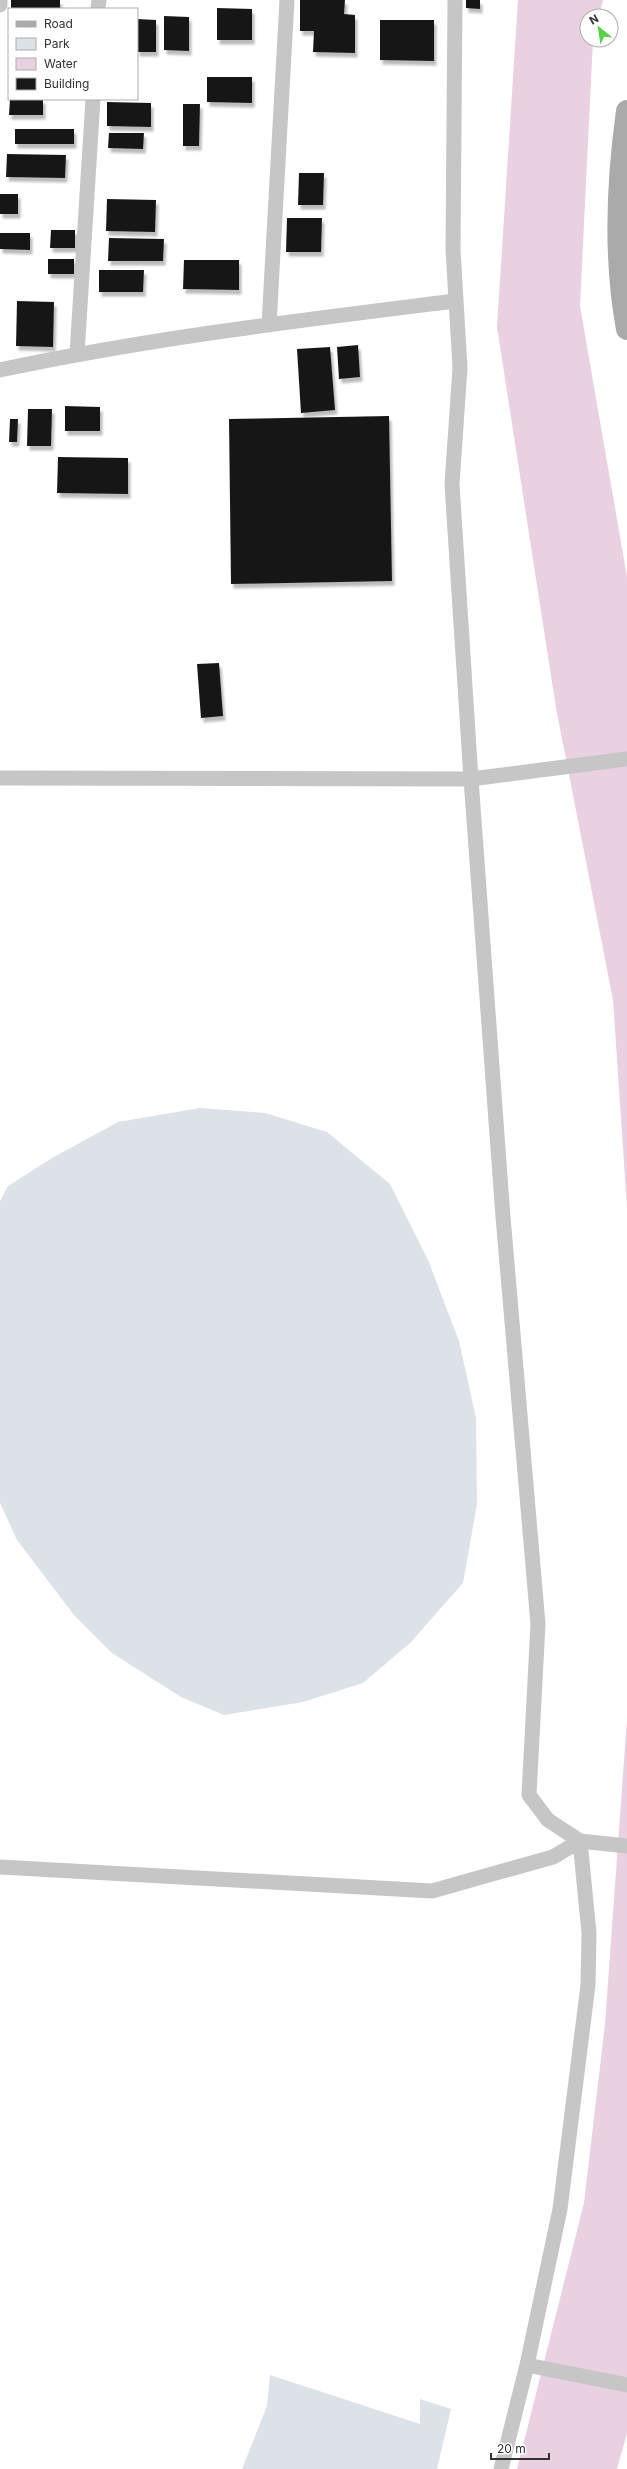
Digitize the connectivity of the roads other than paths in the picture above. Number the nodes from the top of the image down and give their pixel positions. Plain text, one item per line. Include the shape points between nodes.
1 (0, 0) edge
2 (287, 0) edge
3 (455, 0) edge
4 (0, 5) edge
5 (93, 100) edge
6 (627, 111) edge
7 (455, 301) junction
8 (269, 325) junction
9 (627, 329) edge
10 (77, 354) junction
11 (0, 370) edge
12 (627, 759) edge
13 (0, 778) edge
14 (471, 779) junction
15 (580, 1841) junction
16 (627, 1846) edge
17 (0, 1867) edge
18 (527, 2365) junction
19 (627, 2385) edge
20 (501, 2469) edge

1 - 4 street
2 - 8 street
3 - 7 street
5 - 10 street
6 - 9 main road via 618,232 622,302
7 - 8 street
7 - 14 street via 460,368 452,484
8 - 10 street
10 - 11 street
12 - 14 street
13 - 14 street
14 - 15 street via 504,1224 538,1624 529,1795 548,1820
15 - 16 street
15 - 17 street via 553,1857 432,1891
15 - 18 street via 589,1933 588,1984 560,2209
18 - 19 street
18 - 20 street

